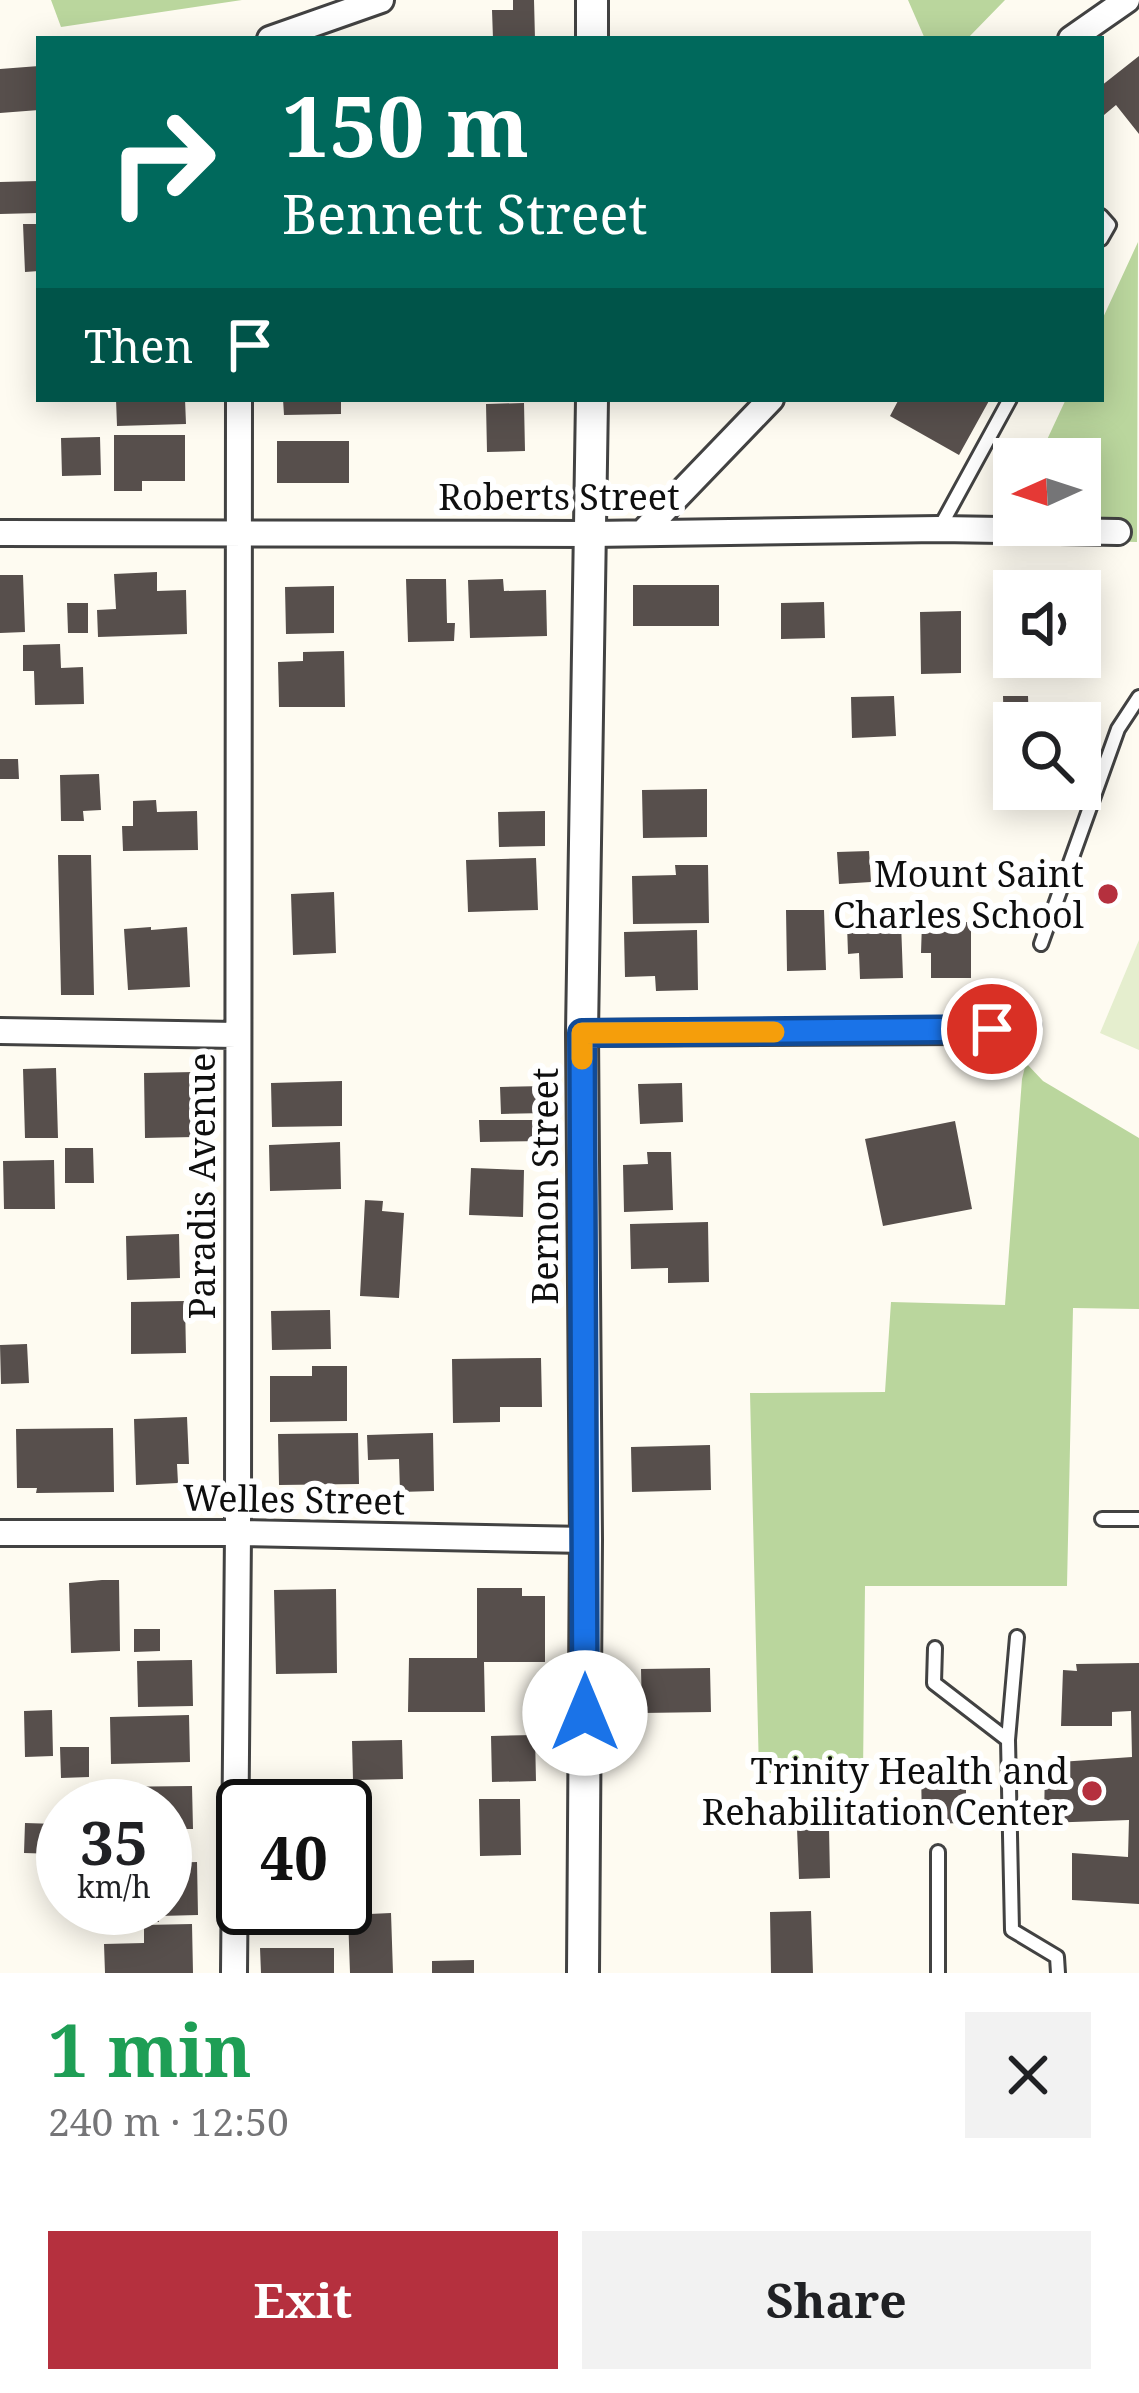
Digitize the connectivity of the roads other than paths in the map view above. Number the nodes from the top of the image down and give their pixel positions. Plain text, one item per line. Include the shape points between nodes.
1 (381, 0) edge
2 (592, 0) edge
3 (1127, 0) edge
4 (279, 36) edge
5 (592, 36) edge
6 (1075, 36) edge
7 (239, 402) edge
8 (592, 402) edge
9 (768, 402) edge
10 (1008, 402) edge
11 (939, 529) junction
12 (238, 531) junction
13 (643, 532) junction
14 (1118, 532) dead end
15 (0, 533) edge
16 (592, 534) junction
17 (1139, 697) edge
18 (1041, 944) dead end
19 (1028, 1026) dead end
20 (0, 1031) edge
21 (582, 1033) junction
22 (236, 1035) junction
23 (1102, 1519) dead end
24 (1139, 1520) edge
25 (238, 1532) junction
26 (0, 1533) edge
27 (586, 1540) junction
28 (1017, 1636) dead end
29 (935, 1648) dead end
30 (1009, 1740) junction
31 (938, 1852) dead end
32 (234, 1973) edge
33 (583, 1973) edge
34 (938, 1973) edge
35 (1058, 1973) edge

1 - 4 street
2 - 5 street
3 - 6 street
7 - 12 street, Paradis Avenue
8 - 16 street, Bernon Street
9 - 13 street
10 - 11 lane
11 - 13 street, Roberts Street
11 - 14 street, Roberts Street
12 - 15 street, Roberts Street
12 - 16 street, Roberts Street
12 - 22 street, Paradis Avenue
13 - 16 street, Roberts Street
16 - 21 street, Bernon Street
17 - 18 lane via 1118,729
19 - 21 street
20 - 22 street
21 - 27 street, Bernon Street
22 - 25 street, Paradis Avenue
23 - 24 lane
25 - 26 street, Welles Street
25 - 27 street, Welles Street
25 - 32 street, Paradis Avenue
27 - 33 street, Bernon Street
28 - 30 lane
29 - 30 lane via 934,1682
30 - 35 lane via 1012,1930 1057,1957
31 - 34 lane

